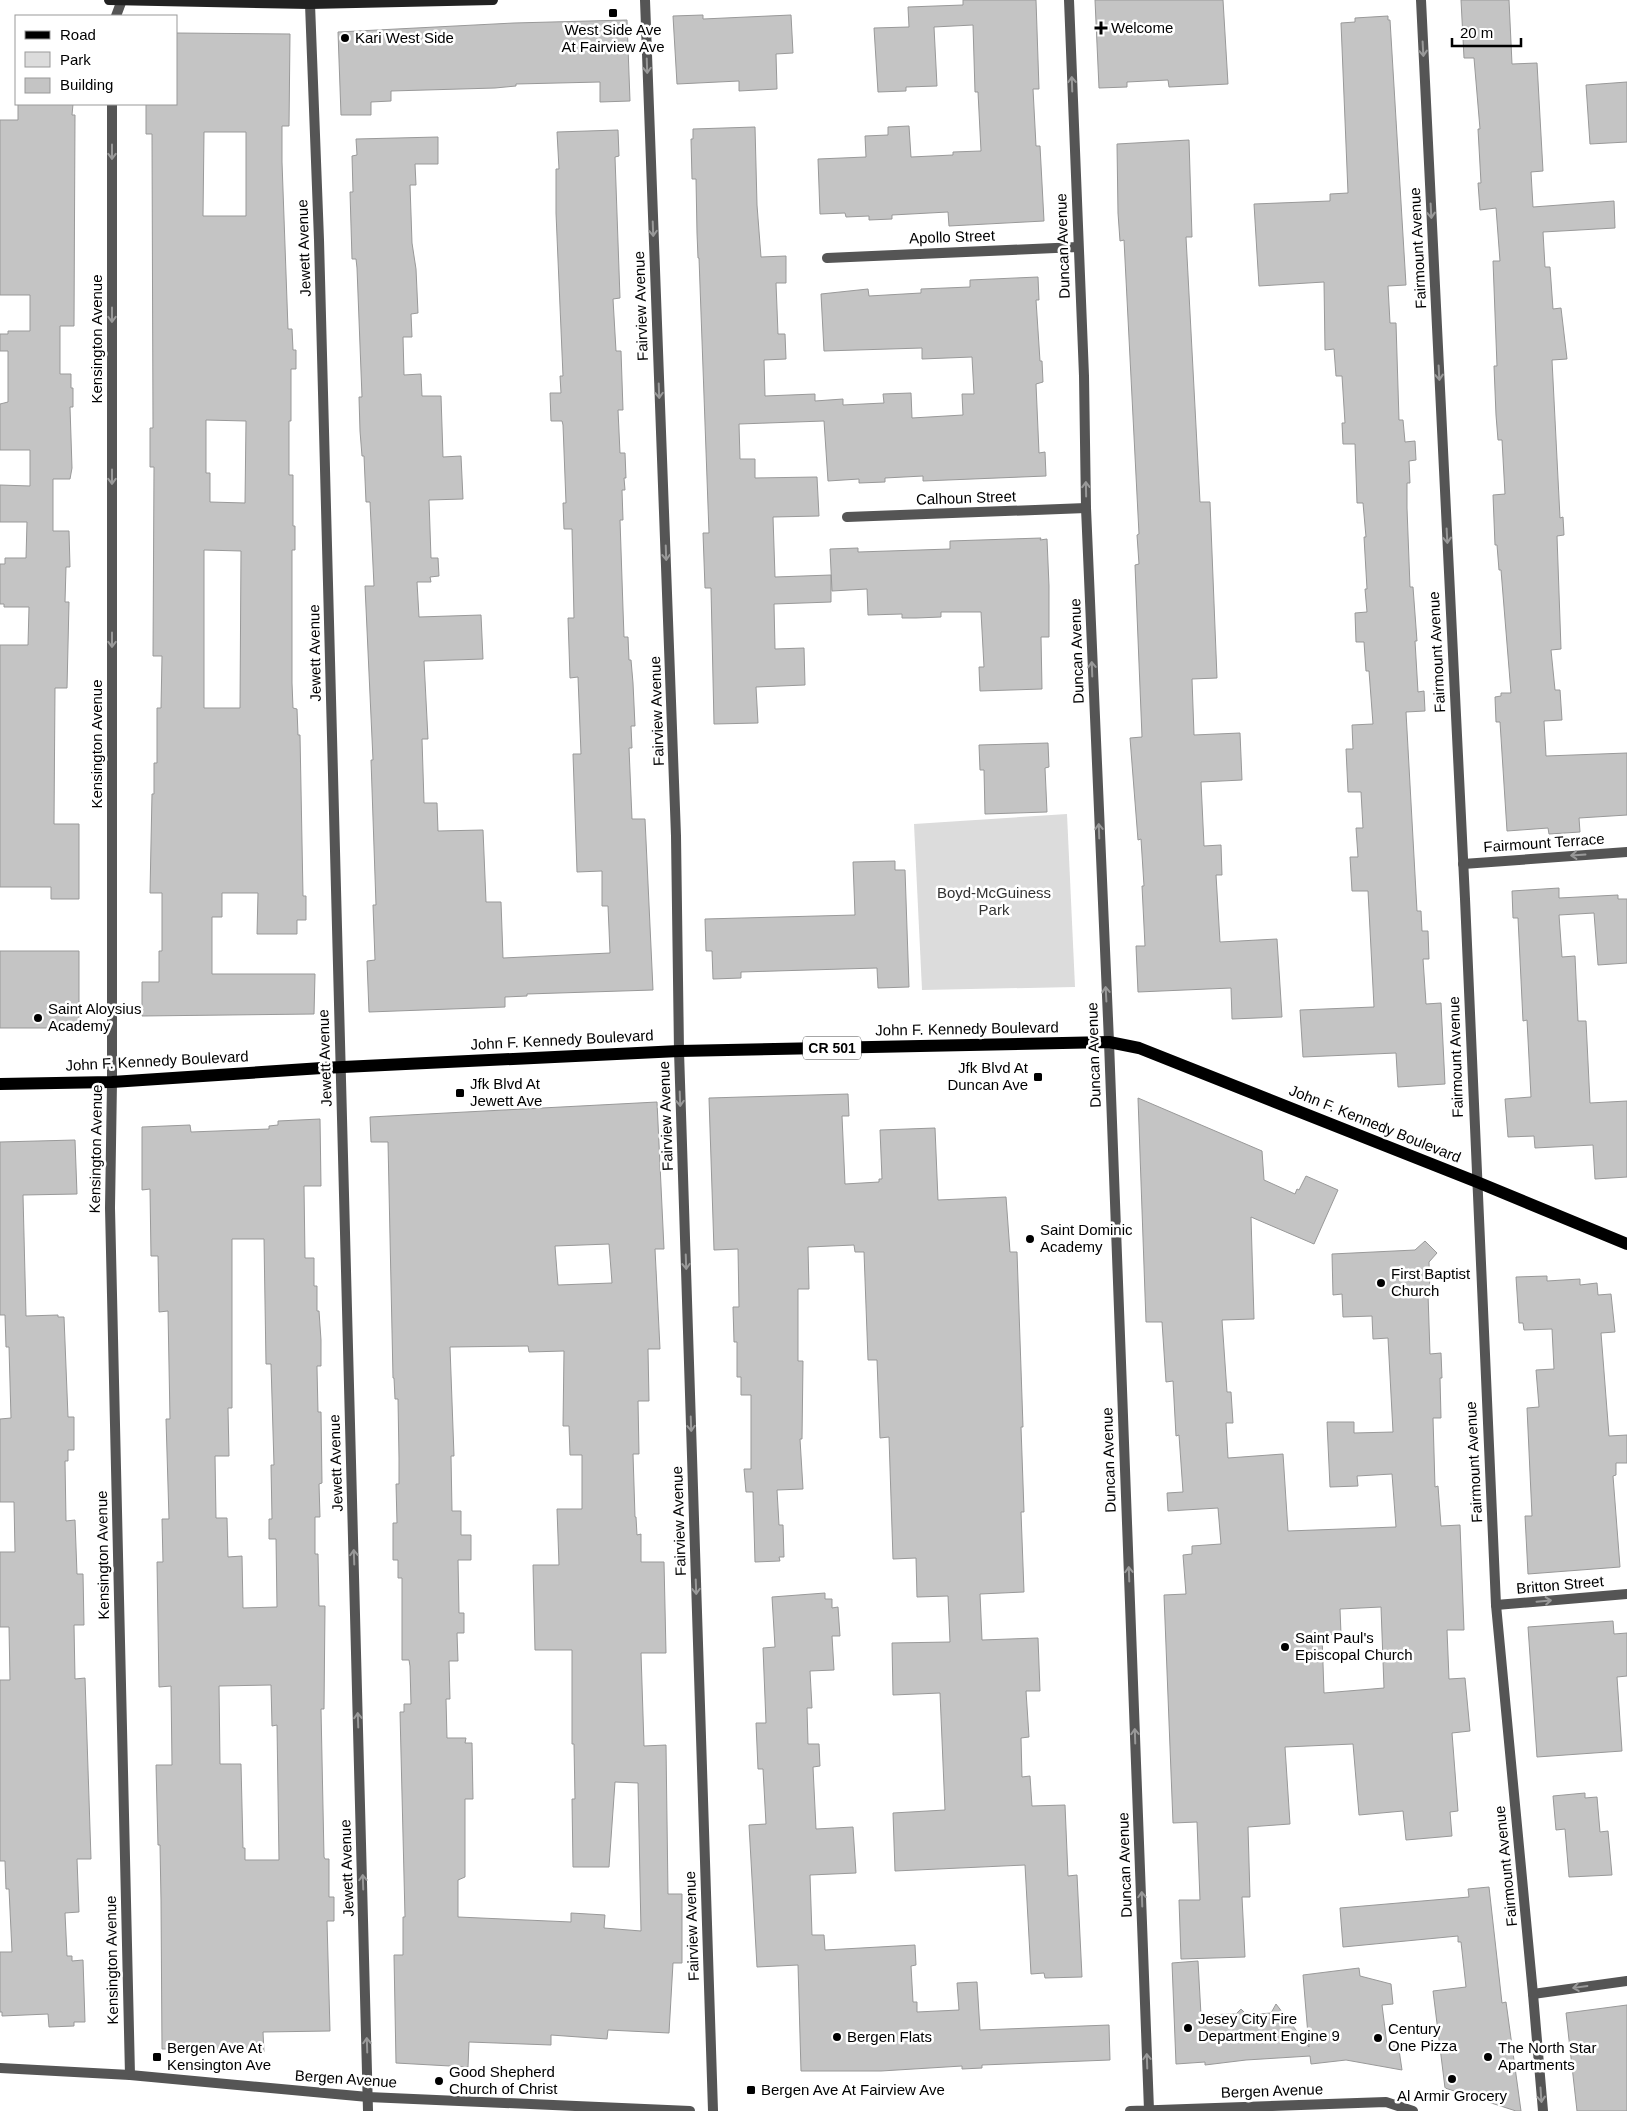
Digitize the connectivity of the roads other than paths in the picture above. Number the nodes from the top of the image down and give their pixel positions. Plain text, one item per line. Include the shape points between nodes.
1 (109, 0) edge
2 (122, 0) edge
3 (470, 0) edge
4 (493, 0) edge
5 (645, 0) edge
6 (1069, 0) edge
7 (1421, 0) edge
8 (310, 4) junction
9 (116, 15) edge
10 (112, 105) edge
11 (1078, 247) junction
12 (828, 258) dead end
13 (1086, 508) junction
14 (847, 517) dead end
15 (1627, 852) edge
16 (1463, 864) junction
17 (1109, 1042) junction
18 (679, 1050) junction
19 (341, 1067) junction
20 (112, 1082) junction
21 (0, 1084) edge
22 (1477, 1182) junction
23 (1627, 1244) edge
24 (1627, 1594) edge
25 (1496, 1605) junction
26 (1627, 1981) edge
27 (1533, 1994) junction
28 (0, 2068) edge
29 (130, 2075) junction
30 (368, 2096) junction
31 (1149, 2110) junction
32 (368, 2111) edge
33 (690, 2111) edge
34 (713, 2111) edge
35 (1130, 2111) edge
36 (1414, 2111) edge
37 (1543, 2111) edge

1 - 2 main road
2 - 8 main road
2 - 9 street
3 - 4 main road
3 - 8 main road
5 -> 18 street, Fairview Avenue via 676,836
11 -> 6 street, Duncan Avenue
7 -> 16 street, Fairmount Avenue
8 - 19 street, Jewett Avenue via 320,240
10 -> 20 street, Kensington Avenue
11 - 12 street, Apollo Street
13 -> 11 street, Duncan Avenue
13 - 14 street, Calhoun Street
17 -> 13 street, Duncan Avenue
15 -> 16 street, Fairmount Terrace
16 - 22 street, Fairmount Avenue
17 - 18 main road, John F. Kennedy Boulevard / CR 501
17 - 22 main road, John F. Kennedy Boulevard / CR 501 via 1139,1048
31 -> 17 street, Duncan Avenue
18 - 19 main road, John F. Kennedy Boulevard / CR 501
18 -> 34 street, Fairview Avenue
19 - 20 main road, John F. Kennedy Boulevard / CR 501
30 -> 19 street, Jewett Avenue
20 - 21 main road, John F. Kennedy Boulevard / CR 501
20 - 29 street, Kensington Avenue via 110,1208
22 - 23 main road, John F. Kennedy Boulevard / CR 501
22 - 25 street, Fairmount Avenue
25 -> 24 street, Britton Street
25 - 27 street, Fairmount Avenue
26 -> 27 street
27 -> 37 street, Fairmount Avenue
28 - 29 street, Bergen Avenue
29 - 30 street, Bergen Avenue
30 - 32 street, Jewett Avenue
30 - 33 street, Bergen Avenue
31 - 35 street, Bergen Avenue
31 - 36 street, Bergen Avenue via 1386,2102

